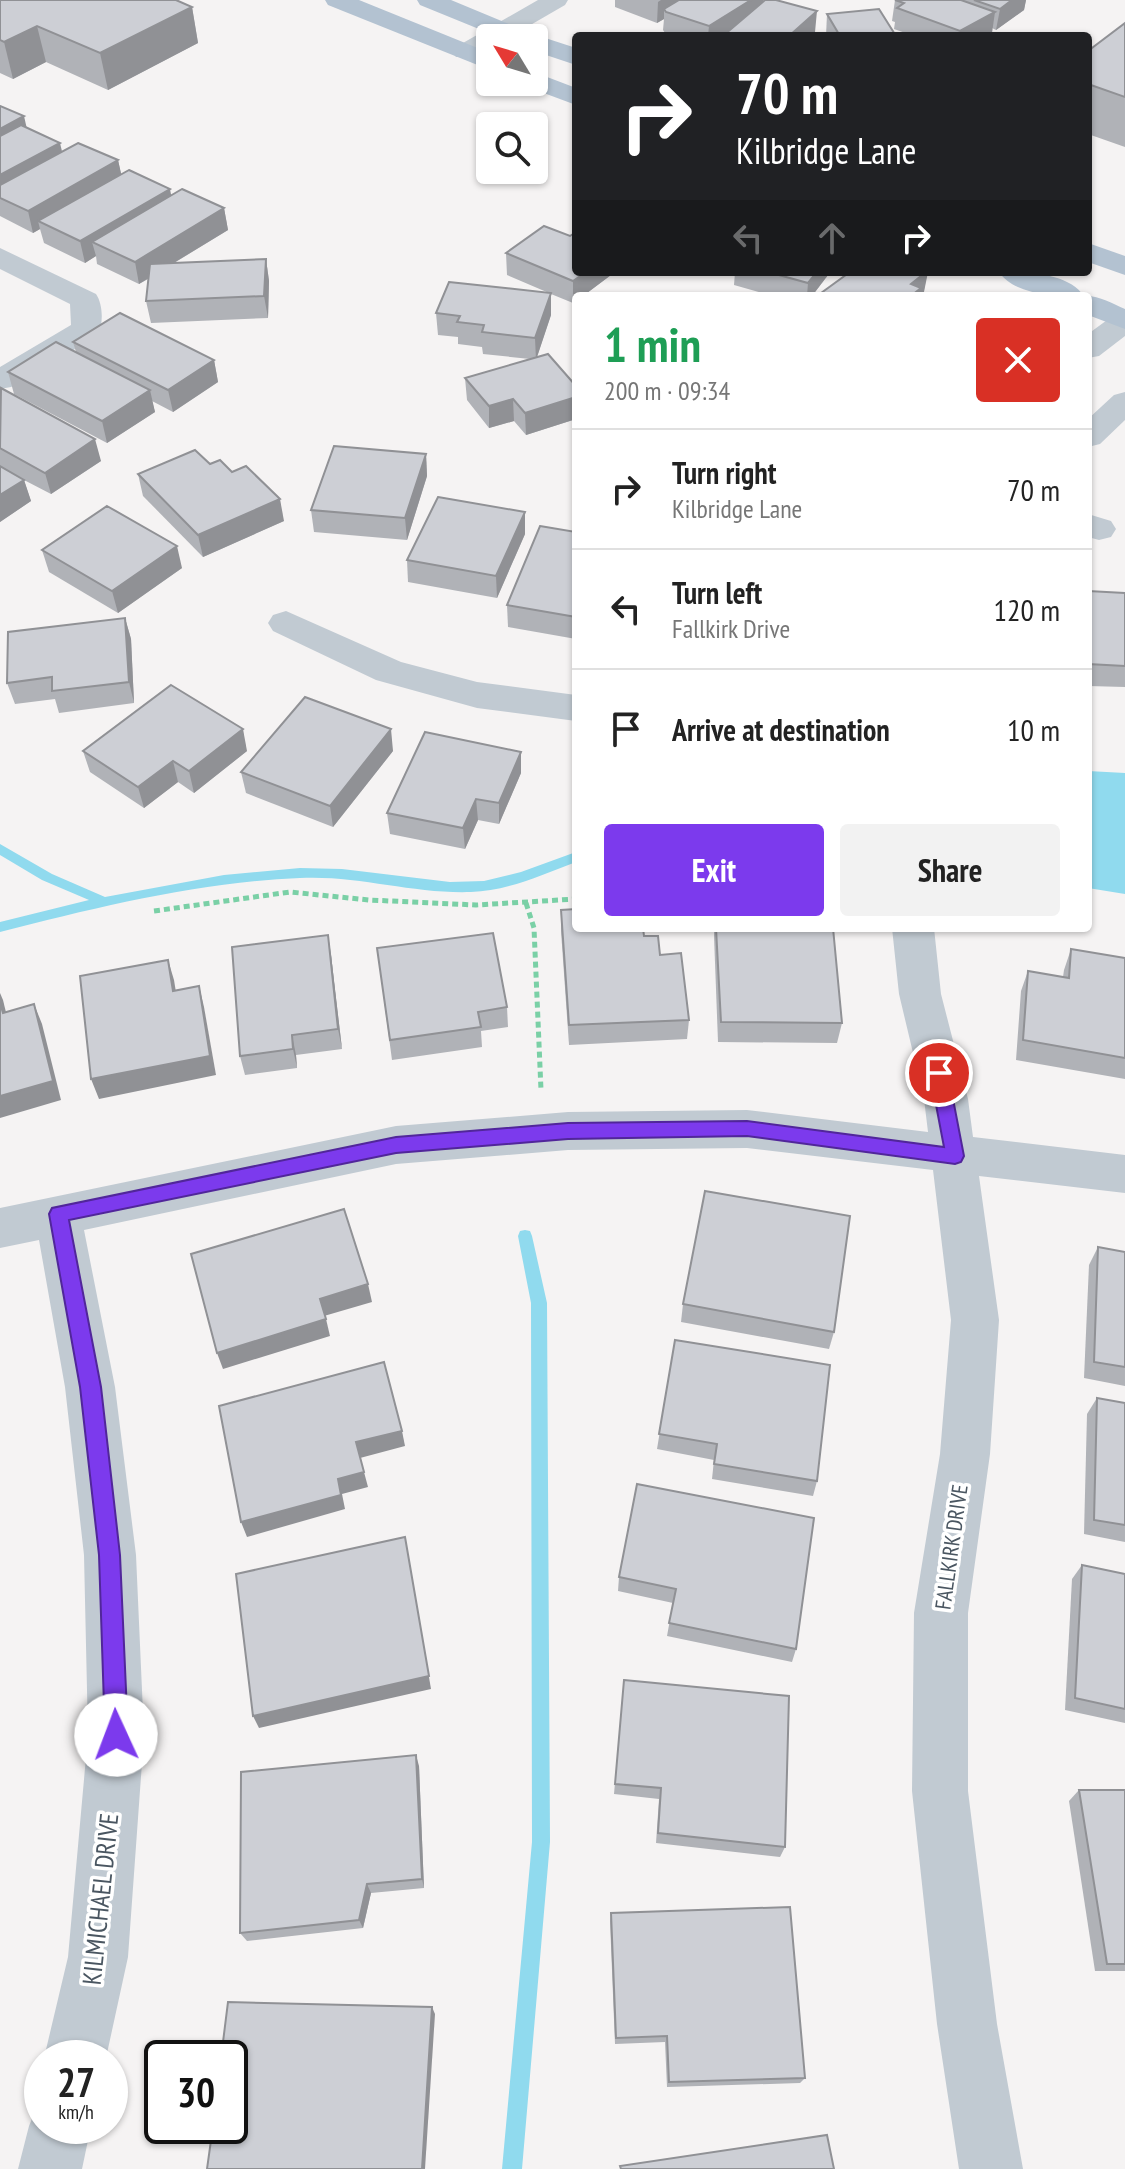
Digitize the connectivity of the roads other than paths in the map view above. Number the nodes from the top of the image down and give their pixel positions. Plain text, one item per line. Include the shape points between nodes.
1 (337, 0) edge
2 (429, 0) edge
3 (556, 0) edge
4 (488, 24) edge
5 (526, 24) edge
6 (548, 47) edge
7 (476, 48) edge
8 (465, 52) junction
9 (476, 56) edge
10 (572, 56) edge
11 (548, 86) edge
12 (572, 95) edge
13 (1092, 254) edge
14 (0, 257) edge
15 (1125, 266) edge
16 (1023, 276) edge
17 (1060, 292) edge
18 (1092, 306) edge
19 (1125, 320) edge
20 (1092, 346) edge
21 (0, 380) edge
22 (1125, 402) edge
23 (1092, 433) edge
24 (286, 623) dead end
25 (572, 707) edge
26 (913, 932) edge
27 (955, 1156) junction
28 (1125, 1174) edge
29 (58, 1214) junction
30 (0, 1228) edge
31 (79, 2040) edge
32 (56, 2144) edge
33 (50, 2169) edge
34 (991, 2169) edge

1 - 8 main road
2 - 4 main road
3 - 5 street
6 - 10 main road
7 - 8 street
8 - 9 main road
11 - 12 main road
13 - 15 main road
14 - 21 street via 85,300 86,329
16 - 17 main road
18 - 19 main road
19 - 20 street
22 - 23 street
24 - 25 street via 389,671 477,695
26 - 27 street, FALLKIRK DRIVE via 920,994
27 - 28 street
27 - 29 street via 747,1129 568,1131 396,1145
27 - 34 street, FALLKIRK DRIVE via 975,1320 965,1454 941,1613 940,1791 967,2024
29 - 30 street
29 - 31 street, KILMICHAEL DRIVE via 90,1387 110,1555 116,1735 98,1957
32 - 33 street

